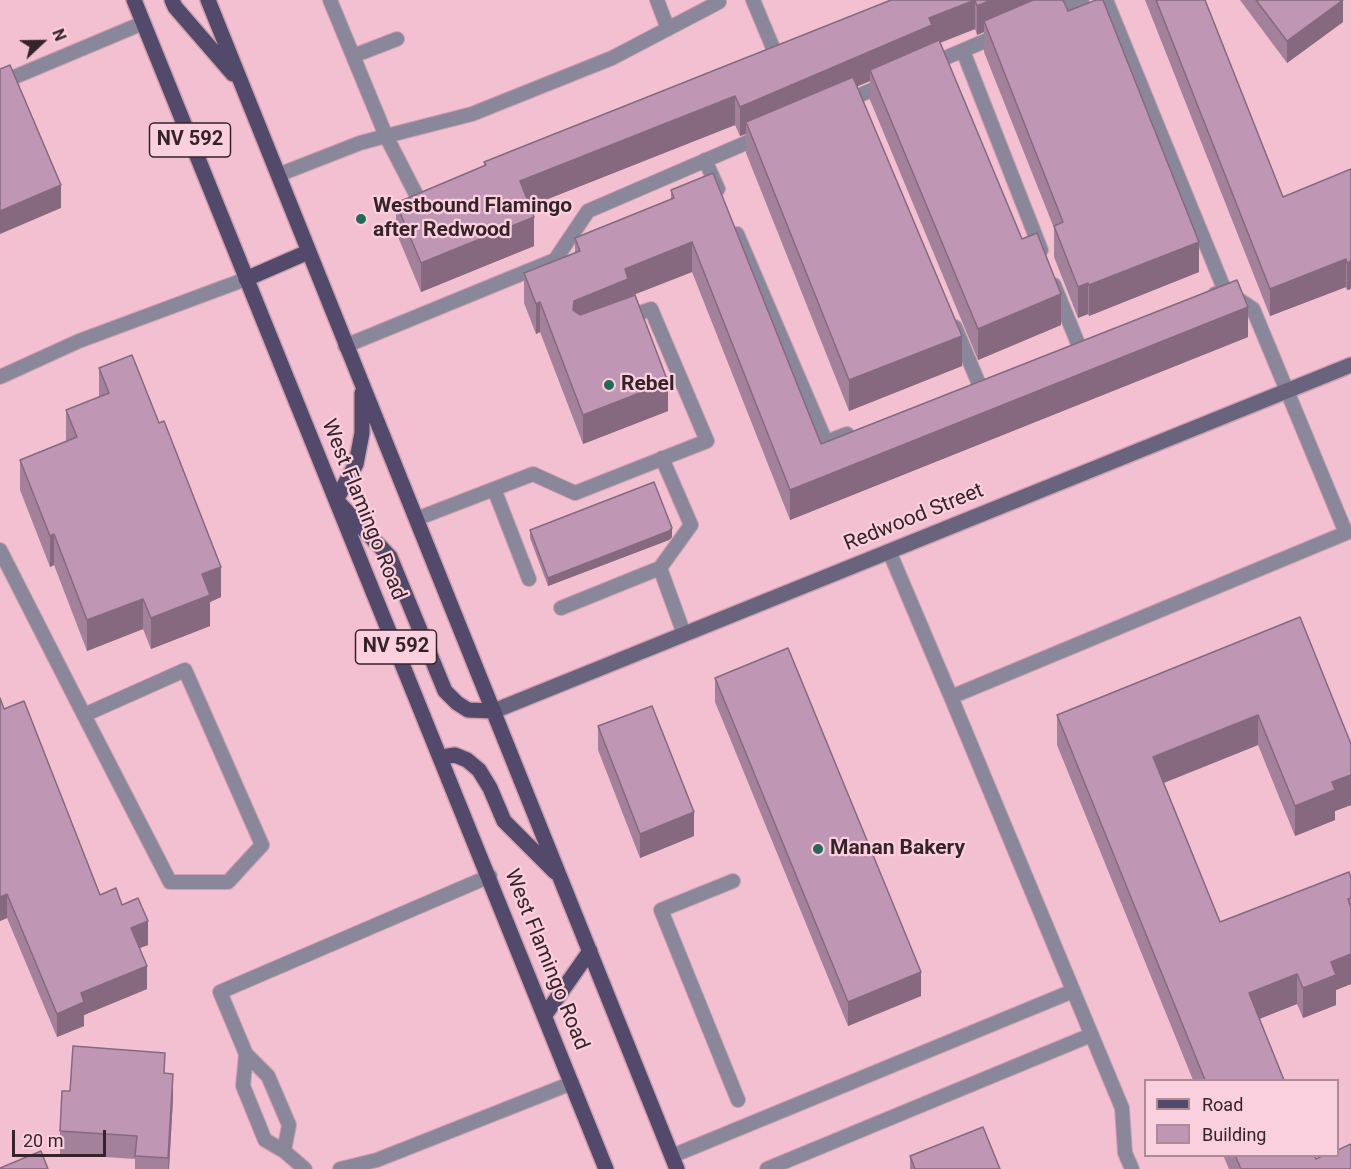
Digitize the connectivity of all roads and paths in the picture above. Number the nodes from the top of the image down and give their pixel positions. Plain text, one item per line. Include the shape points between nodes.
1 (134, 0) edge
2 (172, 0) edge
3 (207, 0) edge
4 (330, 0) edge
5 (657, 0) edge
6 (753, 0) edge
7 (1082, 0) edge
8 (1106, 0) edge
9 (719, 2) edge
10 (1039, 19) edge
11 (143, 23) junction
12 (668, 28) junction
13 (1017, 28) edge
14 (397, 39) dead end
15 (963, 51) junction
16 (353, 56) junction
17 (757, 68) edge
18 (921, 69) edge
19 (900, 78) edge
20 (0, 83) edge
21 (241, 83) junction
22 (836, 105) edge
23 (771, 133) edge
24 (386, 136) junction
25 (705, 160) junction
26 (278, 175) junction
27 (443, 195) edge
28 (724, 204) edge
29 (733, 225) edge
30 (308, 252) junction
31 (246, 279) junction
32 (1225, 291) junction
33 (1204, 298) edge
34 (948, 309) edge
35 (611, 324) edge
36 (345, 346) junction
37 (1078, 346) edge
38 (1351, 365) edge
39 (0, 377) edge
40 (979, 384) edge
41 (362, 387) junction
42 (1287, 391) junction
43 (859, 429) edge
44 (662, 458) junction
45 (494, 489) junction
46 (336, 500) junction
47 (416, 519) junction
48 (1349, 539) edge
49 (0, 550) edge
50 (889, 551) junction
51 (660, 568) junction
52 (529, 579) dead end
53 (561, 608) dead end
54 (684, 634) junction
55 (951, 697) junction
56 (494, 711) junction
57 (84, 715) junction
58 (442, 758) junction
59 (490, 876) junction
60 (560, 876) junction
61 (734, 881) dead end
62 (590, 951) junction
63 (1073, 991) junction
64 (545, 1015) junction
65 (1091, 1035) junction
66 (246, 1054) junction
67 (572, 1083) junction
68 (738, 1100) dead end
69 (284, 1151) junction
70 (675, 1162) edge
71 (305, 1169) edge
72 (340, 1169) edge
73 (606, 1169) edge
74 (767, 1169) edge
75 (1132, 1169) edge

1 - 11 main road, West Flamingo Road / NV 592
2 - 21 main road
3 - 21 main road, West Flamingo Road / NV 592
4 - 16 lane
5 - 12 lane
6 - 17 lane via 778,60
7 - 10 lane
8 - 32 lane
9 - 12 lane
11 - 20 lane
11 - 31 main road, West Flamingo Road / NV 592
12 - 24 lane via 612,58 472,114
13 - 15 lane
14 - 16 lane
15 - 18 lane
15 - 37 lane
16 - 24 lane
19 - 22 lane via 860,101
21 - 26 main road, West Flamingo Road / NV 592
23 - 25 lane
24 - 26 lane
24 - 27 lane via 421,204
25 - 28 lane
25 - 36 lane via 588,211 555,260
26 - 30 main road, West Flamingo Road / NV 592
29 - 43 lane via 826,442
30 - 31 main road
30 - 36 main road, West Flamingo Road / NV 592
31 - 39 lane via 79,341
31 - 46 main road, West Flamingo Road / NV 592
32 - 33 lane
32 - 42 lane via 1253,309
34 - 40 lane
35 - 44 lane via 651,309 707,441
36 - 41 main road, West Flamingo Road / NV 592
38 - 42 street, Redwood Street
41 - 46 main road via 362,433 356,464
41 - 47 main road, West Flamingo Road / NV 592
42 - 48 lane
42 - 50 street, Redwood Street
44 - 45 lane via 575,493 533,474
44 - 51 lane via 691,525
45 - 47 lane
45 - 52 lane
46 - 56 main road via 390,557 445,691 468,710
46 - 58 main road, West Flamingo Road / NV 592
47 - 56 main road, West Flamingo Road / NV 592
48 - 55 lane
49 - 57 lane
50 - 54 street, Redwood Street
50 - 55 lane
51 - 53 lane
51 - 54 lane
54 - 56 street, Redwood Street
55 - 63 lane
56 - 60 main road, West Flamingo Road / NV 592
57 - 57 lane via 170,882 228,882 262,845 185,670
58 - 59 main road, West Flamingo Road / NV 592
58 - 60 main road via 455,755 478,770 504,822
59 - 64 main road, West Flamingo Road / NV 592
59 - 66 lane via 220,992
60 - 62 main road, West Flamingo Road / NV 592
61 - 68 lane via 661,910
62 - 64 main road
62 - 70 main road, West Flamingo Road / NV 592
63 - 65 lane
63 - 70 lane
64 - 67 main road, West Flamingo Road / NV 592
65 - 74 lane
65 - 75 lane via 1122,1108 1125,1153
66 - 69 lane via 268,1076 289,1125
66 - 69 lane via 243,1086 266,1140
67 - 72 lane via 377,1160
67 - 73 main road, West Flamingo Road / NV 592
69 - 71 lane

